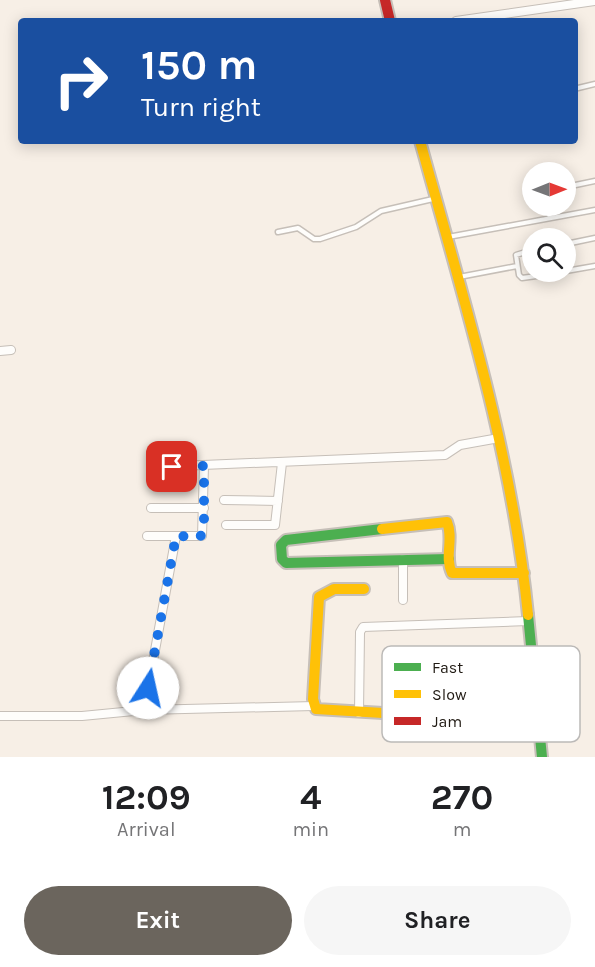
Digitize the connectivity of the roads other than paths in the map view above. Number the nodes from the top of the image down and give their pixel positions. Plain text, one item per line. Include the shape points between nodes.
1 (385, 0) edge
2 (595, 1) edge
3 (389, 18) edge
4 (477, 18) edge
5 (595, 84) edge
6 (578, 88) edge
7 (421, 144) edge
8 (595, 181) edge
9 (576, 185) edge
10 (435, 199) junction
11 (595, 210) edge
12 (550, 218) joint
13 (278, 232) dead end
14 (445, 237) junction
15 (595, 238) edge
16 (576, 241) edge
17 (522, 252) edge
18 (517, 266) junction
19 (595, 266) edge
20 (576, 270) edge
21 (457, 278) junction
22 (522, 278) edge
23 (11, 350) dead end
24 (0, 351) edge
25 (499, 438) junction
26 (282, 463) junction
27 (204, 466) junction
28 (155, 467) dead end
29 (224, 500) dead end
30 (278, 501) junction
31 (151, 508) dead end
32 (204, 508) junction
33 (226, 525) dead end
34 (147, 536) dead end
35 (176, 536) junction
36 (403, 559) junction
37 (449, 559) junction
38 (524, 573) junction
39 (364, 589) dead end
40 (403, 600) dead end
41 (528, 621) junction
42 (530, 646) edge
43 (314, 706) junction
44 (144, 710) junction
45 (359, 713) junction
46 (382, 713) edge
47 (0, 716) edge
48 (540, 742) edge
49 (542, 757) edge

1 - 3 street
2 - 4 street
5 - 6 lane
7 - 10 street
8 - 9 lane
10 - 13 lane via 381,211 356,227 320,238 314,239 298,228
10 - 14 street
11 - 12 lane
12 - 14 lane
14 - 21 street
15 - 16 lane
17 - 18 lane via 517,253
18 - 21 lane
18 - 22 lane
19 - 20 lane
21 - 25 street
23 - 24 street
25 - 26 street via 460,445 445,455
25 - 38 street via 518,524
26 - 27 street
26 - 30 street
27 - 28 street
27 - 32 street
29 - 30 street
30 - 33 street via 273,526
31 - 32 street
32 - 35 street via 202,536
34 - 35 street
35 - 44 street
36 - 37 street
36 - 37 street via 285,562 281,545 286,540 447,522
36 - 40 street
37 - 38 street via 450,570 455,574
38 - 41 street
39 - 43 street via 327,591 319,597
41 - 42 street
41 - 45 street via 363,627
43 - 44 street
43 - 45 street via 320,711
44 - 47 street via 82,716
45 - 46 street
48 - 49 street

